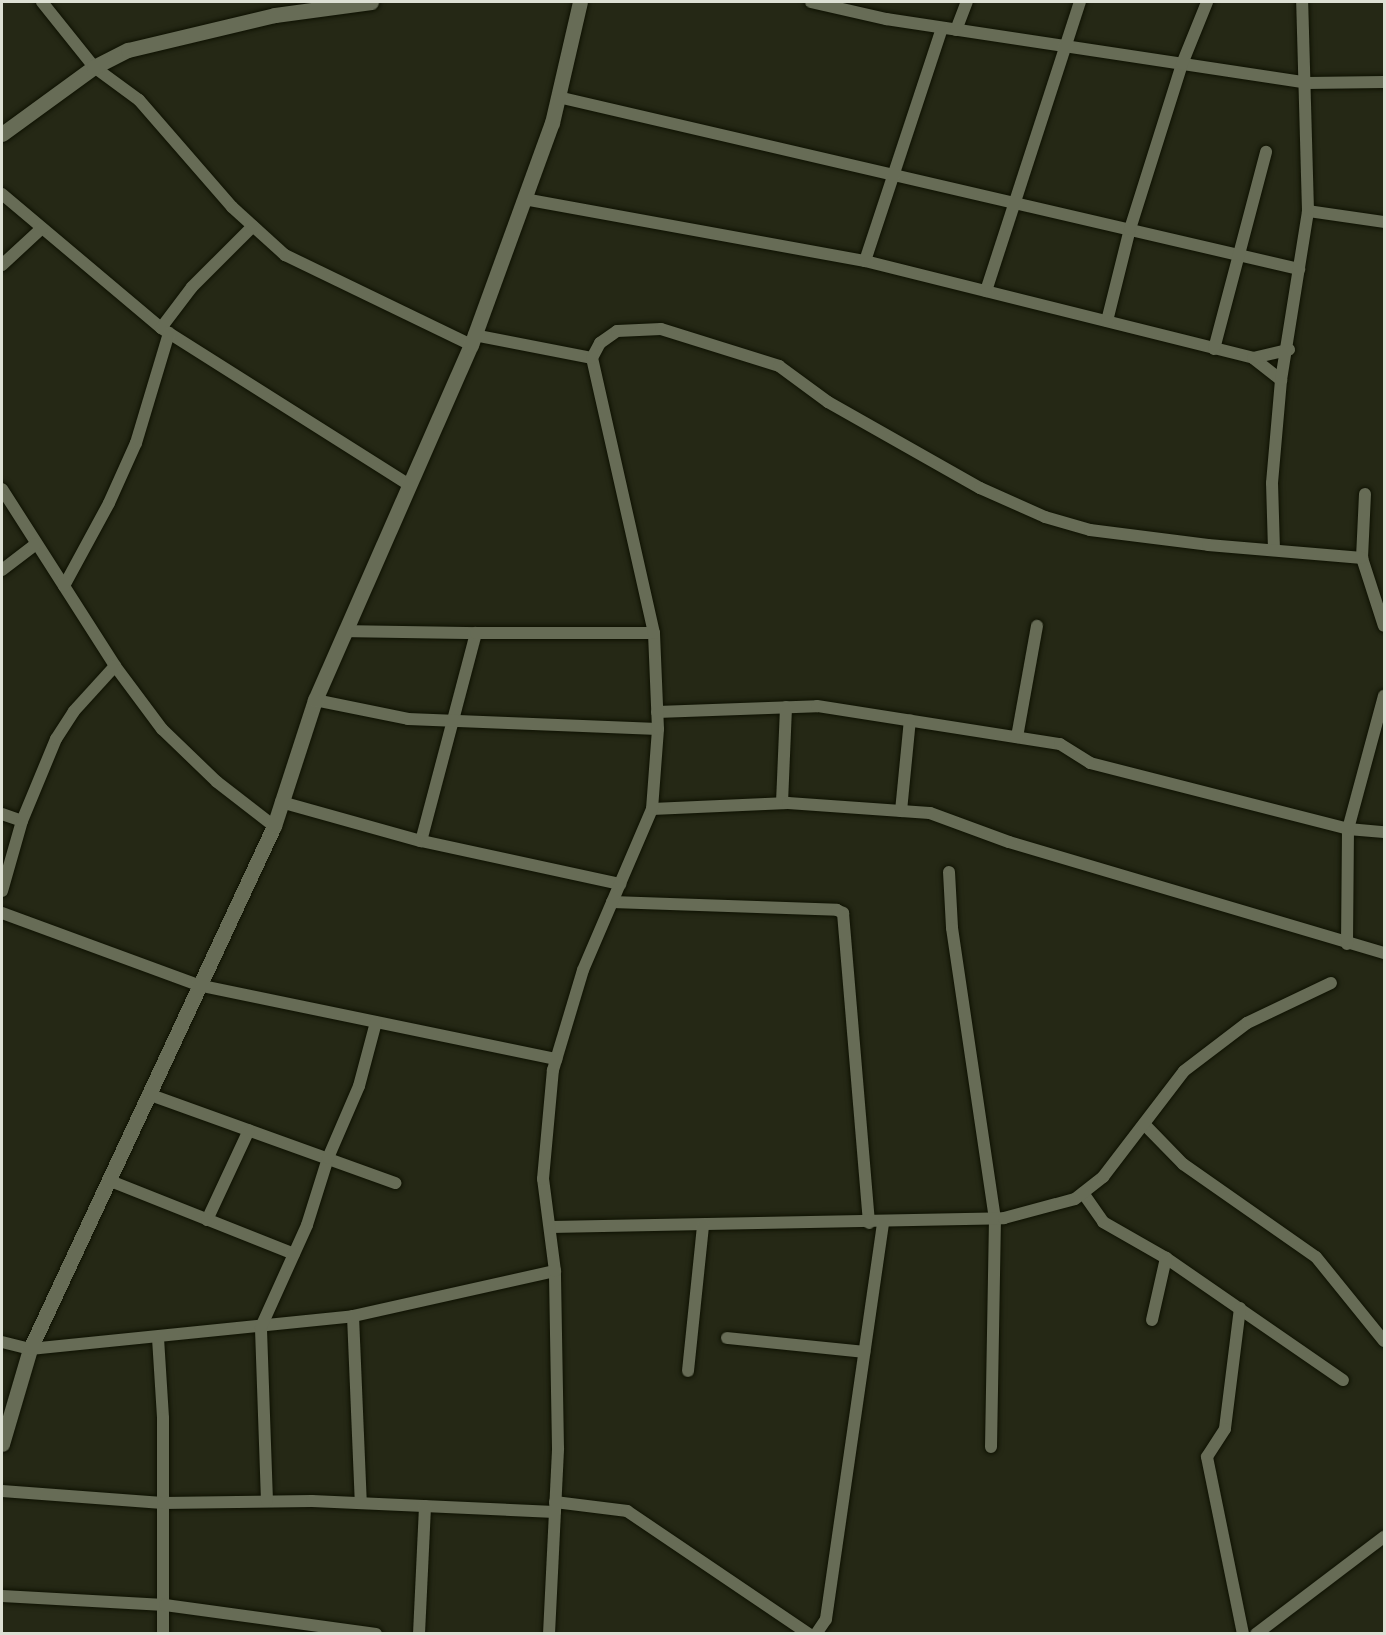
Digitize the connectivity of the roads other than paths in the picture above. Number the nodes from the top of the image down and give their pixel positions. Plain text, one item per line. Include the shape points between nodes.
1 (42, 2) edge
2 (371, 2) edge
3 (580, 2) edge
4 (811, 2) edge
5 (967, 2) edge
6 (1080, 2) edge
7 (1208, 2) edge
8 (1302, 2) edge
9 (832, 4) edge
10 (942, 28) junction
11 (956, 30) junction
12 (1062, 46) junction
13 (1182, 64) junction
14 (94, 67) junction
15 (1384, 82) edge
16 (1307, 83) junction
17 (558, 97) junction
18 (2, 134) edge
19 (1266, 152) dead end
20 (890, 177) junction
21 (2, 194) edge
22 (524, 199) junction
23 (1013, 203) junction
24 (1308, 211) junction
25 (1384, 222) edge
26 (253, 226) junction
27 (42, 228) junction
28 (1130, 229) junction
29 (1242, 255) junction
30 (864, 261) junction
31 (2, 265) edge
32 (1299, 269) junction
33 (986, 291) junction
34 (1107, 321) junction
35 (165, 331) junction
36 (472, 340) junction
37 (1214, 349) junction
38 (1288, 350) junction
39 (592, 358) junction
40 (1252, 358) junction
41 (1281, 380) junction
42 (409, 485) junction
43 (2, 489) edge
44 (1365, 494) dead end
45 (36, 544) junction
46 (1274, 550) junction
47 (1362, 558) junction
48 (2, 570) edge
49 (64, 586) junction
50 (1037, 626) dead end
51 (1384, 626) edge
52 (345, 631) junction
53 (476, 633) junction
54 (654, 633) junction
55 (115, 666) junction
56 (1384, 696) edge
57 (315, 700) junction
58 (786, 707) junction
59 (657, 712) junction
60 (455, 720) junction
61 (910, 720) junction
62 (1381, 724) edge
63 (658, 729) junction
64 (1017, 737) junction
65 (281, 802) junction
66 (782, 803) junction
67 (652, 809) junction
68 (901, 811) junction
69 (2, 814) edge
70 (22, 821) junction
71 (274, 826) junction
72 (1348, 829) junction
73 (1384, 832) edge
74 (421, 841) junction
75 (950, 872) dead end
76 (620, 884) junction
77 (2, 891) edge
78 (612, 902) junction
79 (2, 913) edge
80 (1347, 944) junction
81 (1384, 953) edge
82 (1331, 983) dead end
83 (198, 986) junction
84 (376, 1022) junction
85 (556, 1059) junction
86 (148, 1094) junction
87 (1144, 1124) junction
88 (249, 1130) junction
89 (328, 1158) junction
90 (108, 1180) junction
91 (395, 1183) dead end
92 (1083, 1193) junction
93 (995, 1218) junction
94 (207, 1220) junction
95 (883, 1222) junction
96 (869, 1223) junction
97 (703, 1225) junction
98 (551, 1227) junction
99 (294, 1254) junction
100 (1166, 1258) junction
101 (555, 1271) junction
102 (1240, 1308) junction
103 (353, 1316) junction
104 (1152, 1320) dead end
105 (261, 1327) junction
106 (158, 1338) junction
107 (727, 1338) dead end
108 (1384, 1341) edge
109 (2, 1342) edge
110 (30, 1349) junction
111 (864, 1352) junction
112 (688, 1371) dead end
113 (1343, 1380) dead end
114 (2, 1444) edge
115 (992, 1447) dead end
116 (2, 1491) edge
117 (267, 1501) junction
118 (163, 1503) junction
119 (361, 1503) junction
120 (425, 1506) junction
121 (555, 1507) junction
122 (1384, 1537) edge
123 (2, 1596) edge
124 (165, 1605) junction
125 (162, 1634) edge
126 (376, 1634) edge
127 (419, 1634) edge
128 (549, 1634) edge
129 (808, 1634) edge
130 (816, 1634) edge
131 (1243, 1634) edge
132 (1256, 1634) edge

1 - 14 street
2 - 14 street via 275,15 128,50
3 - 17 street
4 - 9 street
5 - 11 street
6 - 12 street
7 - 13 street
8 - 16 street
9 - 10 street
10 - 11 street
10 - 20 street
11 - 12 street
12 - 13 street
12 - 23 street
13 - 16 street
13 - 28 street
14 - 18 street
14 - 26 street via 139,100
15 - 16 street
16 - 24 street
17 - 20 street
17 - 22 street
19 - 29 street
20 - 23 street
20 - 30 street
21 - 27 street
22 - 30 street
22 - 36 street
23 - 28 street
23 - 33 street
24 - 25 street
24 - 32 street
26 - 35 street via 209,268
26 - 36 street via 285,255
27 - 31 street
27 - 35 street
28 - 29 street
28 - 34 street
29 - 32 street
29 - 37 street
30 - 33 street
32 - 38 street
33 - 34 street
34 - 37 street
35 - 42 street
35 - 49 street via 136,443
36 - 39 street
36 - 42 street
37 - 40 street
38 - 40 street
38 - 41 street
39 - 46 street via 600,344 617,331 661,329 779,366 848,414 980,488 1045,517 1090,530
39 - 54 street
40 - 41 street
41 - 46 street via 1272,483
42 - 52 street
43 - 45 street
44 - 47 street
45 - 48 street
45 - 49 street
46 - 47 street
47 - 51 street
49 - 55 street
50 - 64 street
52 - 53 street
52 - 57 street
53 - 54 street
53 - 60 street
54 - 59 street
55 - 70 street via 74,711 56,739
55 - 71 street via 162,729 217,782
56 - 62 street
57 - 60 street via 408,719
57 - 65 street
58 - 59 street
58 - 61 street via 817,706
58 - 66 street
59 - 63 street
60 - 63 street
60 - 74 street
61 - 64 street
61 - 68 street
62 - 72 street
63 - 67 street
64 - 72 street via 1060,744 1090,763
65 - 71 street
65 - 74 street
66 - 67 street
66 - 68 street
67 - 76 street
68 - 80 street via 930,813 1010,842
69 - 70 street
70 - 77 street
71 - 83 street
72 - 73 street
72 - 80 street
74 - 76 street
75 - 93 street via 952,928
76 - 78 street
78 - 85 street via 583,970
78 - 96 street via 843,913
79 - 83 street
80 - 81 street
82 - 87 street via 1247,1023 1184,1071
83 - 84 street
83 - 86 street
84 - 85 street
84 - 89 street via 359,1086
85 - 98 street via 543,1179
86 - 88 street
86 - 90 street
87 - 92 street via 1103,1177
87 - 108 street via 1183,1164 1316,1257
88 - 89 street
88 - 94 street
89 - 91 street
89 - 99 street
90 - 94 street
90 - 110 street
92 - 93 street via 1075,1199
92 - 100 street via 1103,1222
93 - 95 street
93 - 115 street
94 - 99 street
95 - 96 street
95 - 111 street
96 - 97 street
97 - 98 street
97 - 112 street
98 - 101 street
99 - 105 street
100 - 102 street
100 - 104 street
101 - 103 street
101 - 121 street
102 - 113 street
102 - 131 street via 1225,1430 1207,1457
103 - 105 street
103 - 119 street
105 - 106 street
105 - 117 street
106 - 110 street
106 - 118 street
107 - 111 street
109 - 110 street
110 - 114 street
111 - 130 street via 826,1619
116 - 118 street
117 - 118 street
117 - 119 street
118 - 124 street
119 - 120 street
120 - 121 street
120 - 127 street
121 - 128 street
121 - 129 street via 627,1511
122 - 132 street
123 - 124 street
124 - 125 street
124 - 126 street

